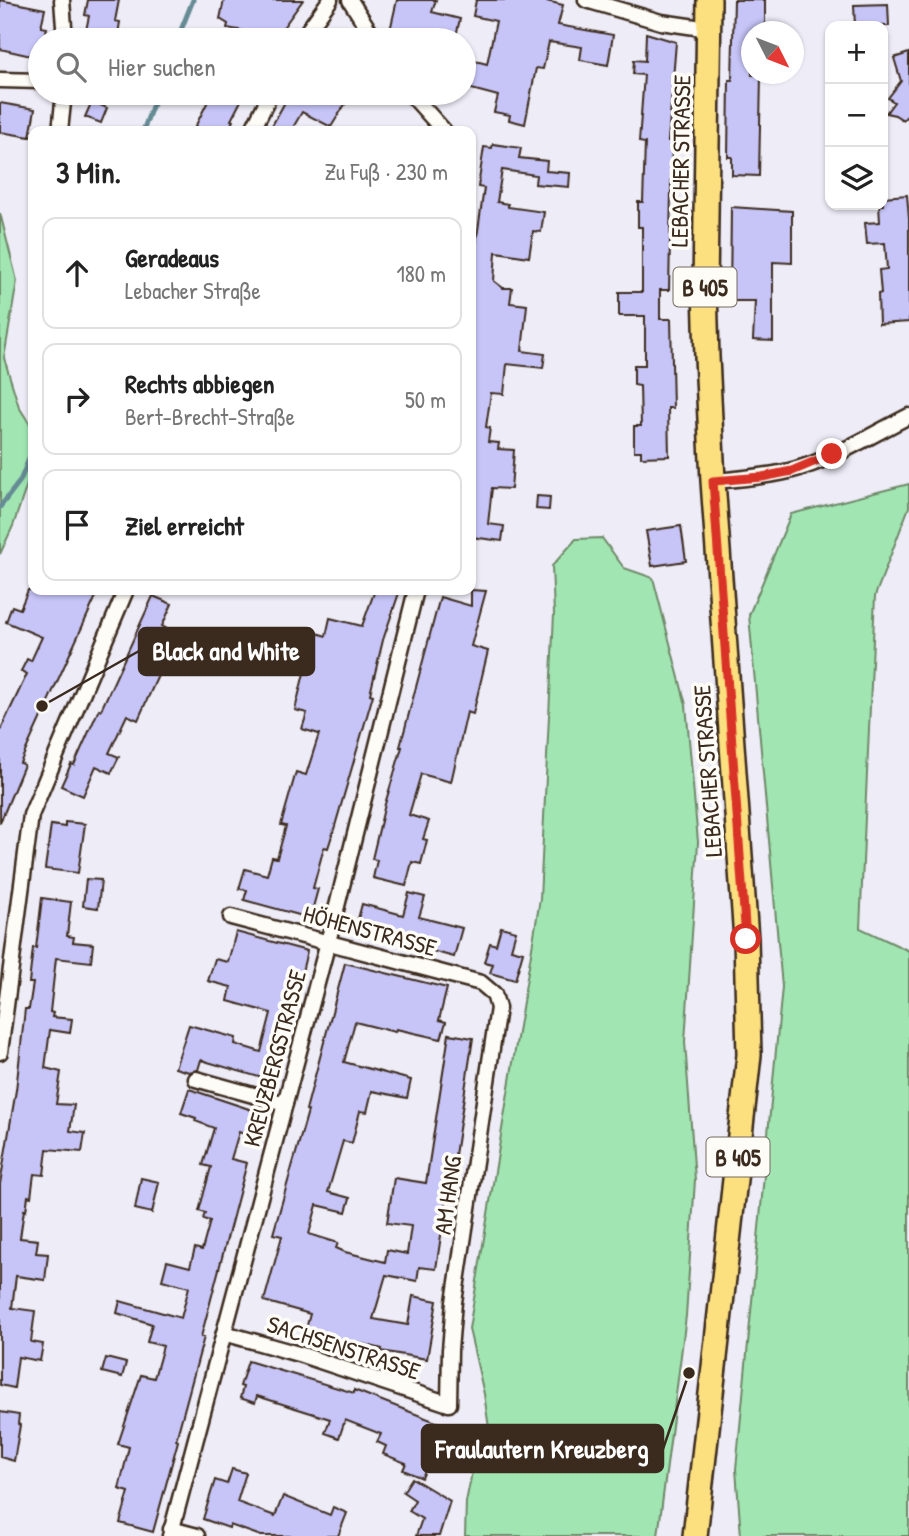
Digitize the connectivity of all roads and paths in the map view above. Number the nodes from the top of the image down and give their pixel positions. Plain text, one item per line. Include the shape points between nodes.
1 (62, 0) edge
2 (330, 0) edge
3 (350, 0) edge
4 (586, 0) edge
5 (709, 0) edge
6 (64, 28) edge
7 (310, 28) edge
8 (368, 28) edge
9 (709, 29) junction
10 (0, 80) edge
11 (28, 81) edge
12 (63, 105) edge
13 (265, 105) edge
14 (421, 105) edge
15 (61, 126) edge
16 (254, 126) edge
17 (440, 126) edge
18 (909, 416) edge
19 (713, 481) junction
20 (125, 595) edge
21 (415, 595) edge
22 (231, 917) dead end
23 (328, 942) junction
24 (494, 994) joint
25 (0, 1052) edge
26 (196, 1079) dead end
27 (285, 1104) junction
28 (224, 1333) junction
29 (449, 1404) joint
30 (170, 1532) edge
31 (197, 1536) edge
32 (695, 1536) edge

1 - 6 street
2 - 7 street
3 - 8 street
4 - 9 street via 661,22
5 - 9 main road, LEBACHER STRASSE / B 405
9 - 19 main road, LEBACHER STRASSE / B 405 via 705,289
10 - 11 street
12 - 15 street
13 - 16 street
14 - 17 street
18 - 19 street via 792,471
19 - 32 main road, LEBACHER STRASSE / B 405 via 746,939 749,1055
20 - 25 street via 31,815
21 - 23 street, KREUZBERGSTRASSE
22 - 23 street, HÖHENSTRASSE
23 - 24 street, HÖHENSTRASSE via 481,983
23 - 27 street, KREUZBERGSTRASSE
24 - 29 street, AM HANG via 498,1008 454,1302
26 - 27 street
27 - 28 street, KREUZBERGSTRASSE
28 - 29 street, SACHSENSTRASSE
28 - 30 street, KREUZBERGSTRASSE
30 - 31 street

